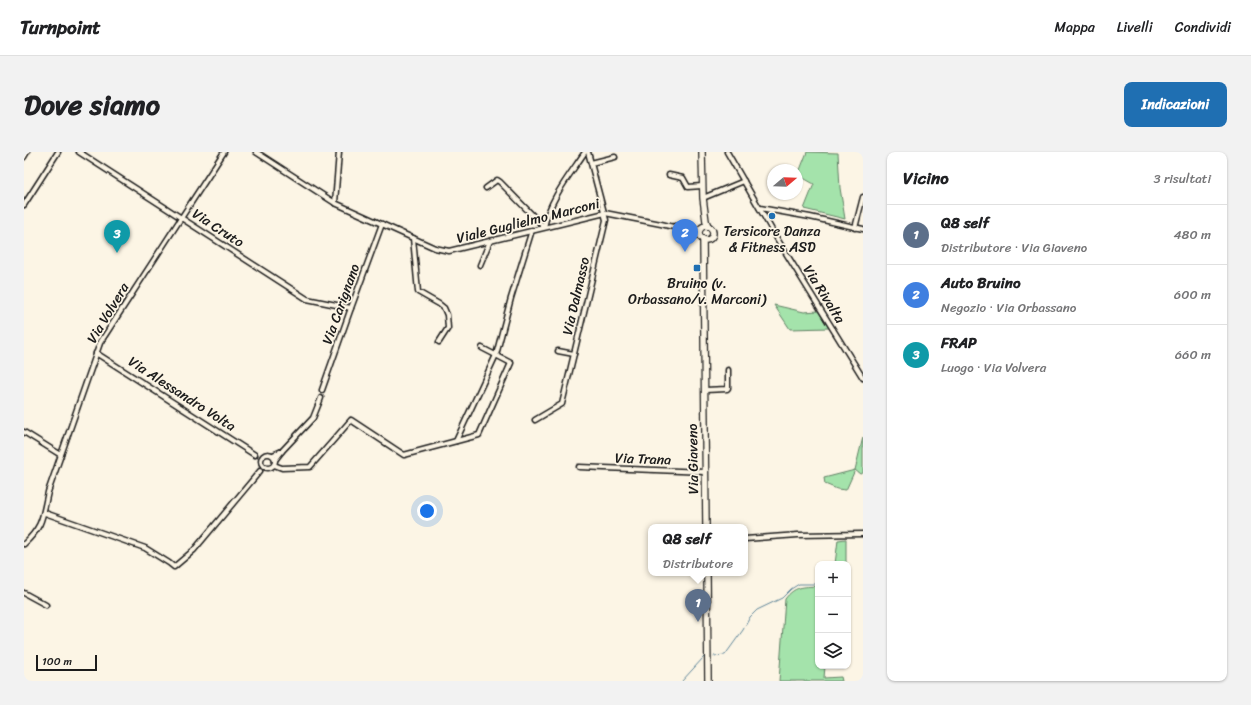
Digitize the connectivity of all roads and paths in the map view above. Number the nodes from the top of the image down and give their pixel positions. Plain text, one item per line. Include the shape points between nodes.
1 (28, 152) edge
2 (58, 152) edge
3 (79, 152) edge
4 (224, 152) edge
5 (256, 152) edge
6 (339, 152) edge
7 (585, 152) edge
8 (588, 152) edge
9 (702, 152) edge
10 (728, 152) edge
11 (24, 157) edge
12 (615, 157) dead end
13 (591, 164) junction
14 (669, 175) dead end
15 (744, 181) junction
16 (702, 186) junction
17 (486, 188) dead end
18 (863, 196) edge
19 (703, 198) junction
20 (335, 203) junction
21 (24, 205) edge
22 (760, 208) junction
23 (605, 212) junction
24 (182, 217) junction
25 (382, 224) junction
26 (708, 226) junction
27 (544, 227) junction
28 (855, 228) junction
29 (863, 229) edge
30 (532, 230) junction
31 (702, 234) junction
32 (413, 238) junction
33 (490, 241) junction
34 (480, 265) dead end
35 (350, 308) junction
36 (439, 342) dead end
37 (482, 348) dead end
38 (558, 351) dead end
39 (96, 353) junction
40 (574, 354) junction
41 (496, 355) junction
42 (728, 370) dead end
43 (863, 378) edge
44 (322, 390) dead end
45 (705, 390) junction
46 (321, 398) dead end
47 (535, 420) dead end
48 (24, 432) edge
49 (456, 441) junction
50 (282, 451) junction
51 (264, 454) junction
52 (60, 455) junction
53 (255, 455) junction
54 (273, 455) junction
55 (261, 462) junction
56 (275, 462) junction
57 (579, 467) dead end
58 (266, 468) junction
59 (260, 471) junction
60 (705, 472) junction
61 (44, 513) junction
62 (706, 524) edge
63 (863, 534) edge
64 (748, 540) edge
65 (24, 544) edge
66 (707, 576) edge
67 (24, 593) edge
68 (46, 605) dead end
69 (708, 681) edge

1 - 11 street
2 - 21 street
3 - 24 street, Via Cruto
4 - 24 street, Via Volvera
5 - 20 street, Viale Guglielmo Marconi
6 - 20 street
7 - 27 street via 557,194 546,216
8 - 13 street, Via Dalmasso
9 - 16 main road
10 - 15 street, Via Rivalta
12 - 13 street
13 - 23 street, Via Dalmasso
14 - 16 street via 683,178 688,186
15 - 19 street
15 - 22 street, Via Rivalta
16 - 19 main road
17 - 27 street via 497,180 500,182
18 - 28 street
19 - 26 main road
19 - 31 main road
20 - 25 street, Viale Guglielmo Marconi
22 - 28 street
22 - 43 street, Via Rivalta
23 - 27 street, Viale Guglielmo Marconi
23 - 31 street, Viale Guglielmo Marconi
23 - 40 street, Via Dalmasso via 606,220
24 - 35 street, Via Cruto via 307,299
24 - 39 street, Via Volvera
25 - 32 street, Viale Guglielmo Marconi
25 - 35 street, Via Carignano
26 - 31 main road
26 - 31 main road via 711,229 711,237
27 - 30 street, Viale Guglielmo Marconi
28 - 29 street
30 - 33 street, Viale Guglielmo Marconi
30 - 41 street
31 - 45 main road, Via Giaveno
32 - 33 street, Viale Guglielmo Marconi via 449,251
32 - 36 street via 418,292 439,304 447,315 448,328
33 - 34 street
35 - 44 street, Via Carignano
37 - 41 street
38 - 40 street
39 - 52 street, Via Volvera
39 - 53 street, Via Alessandro Volta
40 - 47 street, Via Dalmasso via 562,404
41 - 49 street
41 - 49 street via 511,363 481,433
42 - 45 street via 727,389
45 - 60 main road, Via Giaveno
46 - 50 street via 313,418
48 - 52 street
49 - 56 street via 404,455 350,420 310,467 282,468
50 - 54 street
50 - 56 street
51 - 53 street
51 - 54 street
51 - 55 street
52 - 61 street, Via Volvera
53 - 55 street, Via Alessandro Volta
54 - 56 street
55 - 58 street
55 - 59 street
56 - 58 street
57 - 60 street, Via Trana
58 - 59 street
59 - 61 street via 194,550 174,567 145,548
60 - 62 main road, Via Giaveno
61 - 65 street, Via Volvera via 38,527
63 - 64 street via 798,535
66 - 69 main road
67 - 68 street

